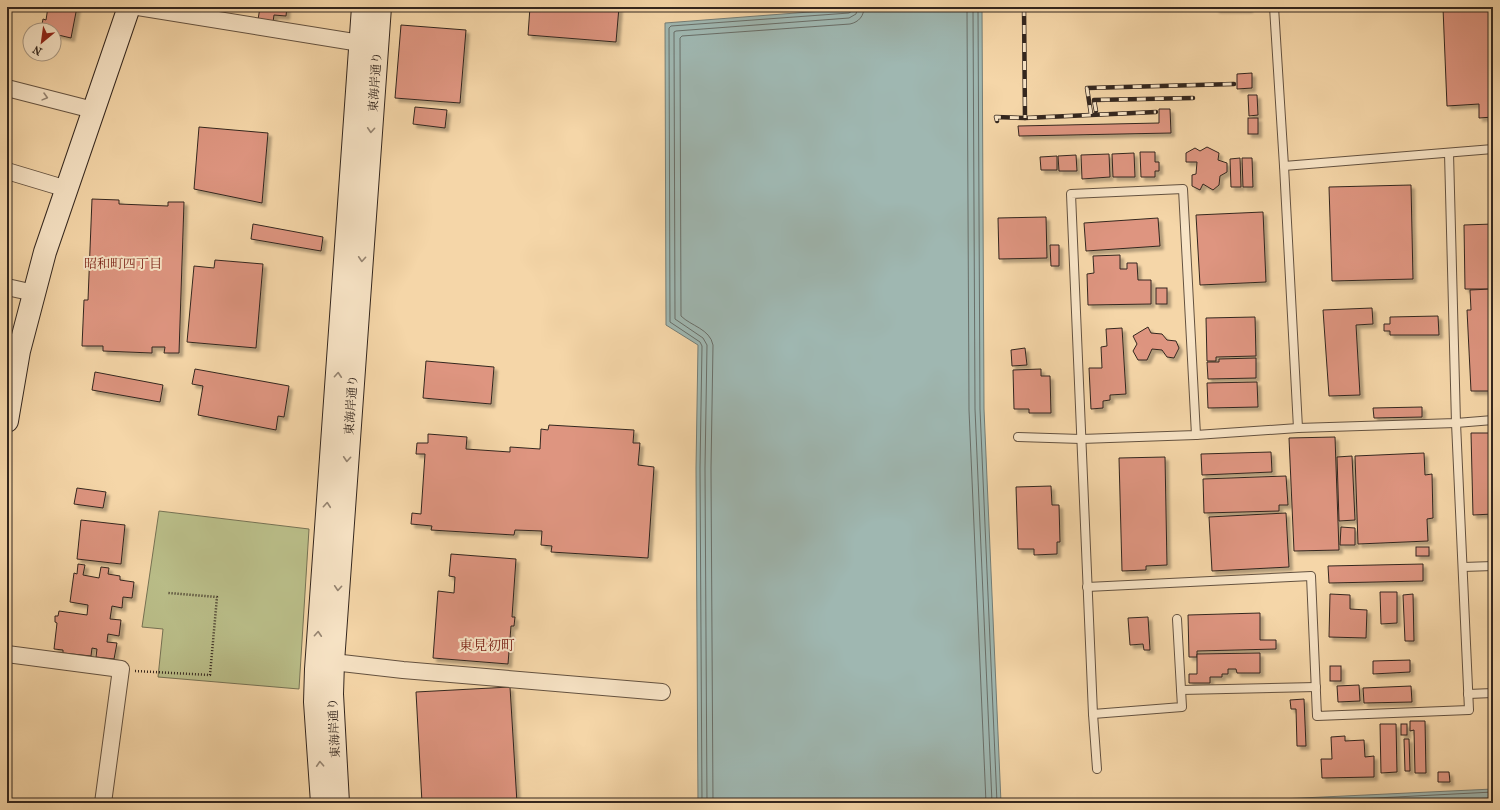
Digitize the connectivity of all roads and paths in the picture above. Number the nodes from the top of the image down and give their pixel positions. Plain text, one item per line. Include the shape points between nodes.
1 (129, 7) edge
2 (138, 7) edge
3 (363, 7) edge
4 (380, 7) edge
5 (1274, 7) edge
6 (360, 43) junction
7 (7, 88) edge
8 (94, 110) junction
9 (1493, 149) edge
10 (1449, 153) junction
11 (1284, 166) junction
12 (7, 171) edge
13 (67, 189) junction
14 (7, 287) edge
15 (34, 293) junction
16 (9, 390) edge
17 (1493, 420) edge
18 (7, 421) edge
19 (1456, 423) junction
20 (1298, 428) junction
21 (1196, 435) junction
22 (1018, 437) dead end
23 (1081, 439) junction
24 (1493, 566) edge
25 (1463, 567) junction
26 (1088, 587) junction
27 (168, 593) dead end
28 (1177, 619) dead end
29 (7, 654) edge
30 (333, 662) junction
31 (121, 669) junction
32 (1316, 687) junction
33 (1181, 690) junction
34 (662, 692) dead end
35 (1493, 693) edge
36 (1468, 694) junction
37 (1093, 714) junction
38 (1097, 769) dead end
39 (103, 803) edge
40 (322, 803) edge
41 (338, 803) edge

1 - 8 street
2 - 6 street
3 - 6 street, 東海岸通り
4 -> 30 street, 東海岸通り
5 - 11 lane
40 -> 6 street, 東海岸通り via 315,686
7 -> 8 street
8 - 13 street
9 - 10 lane
10 - 11 lane
10 - 19 lane
11 - 20 lane
12 - 13 street
13 - 15 street
14 - 15 street
15 - 16 street
16 - 18 street
17 - 19 lane
19 - 20 lane
19 - 25 lane
20 - 21 lane
21 - 23 lane
21 - 23 lane via 1183,189 1070,194
22 - 23 lane
23 - 26 lane
24 - 25 lane
25 - 36 lane
26 - 32 lane via 1311,576
26 - 37 lane
27 - 31 path via 217,597 210,675
28 - 33 lane
29 - 31 street
30 - 34 street
30 - 41 street, 東海岸通り via 332,694
31 - 39 street
32 - 33 lane
32 - 36 lane via 1317,716 1469,710
33 - 37 lane via 1182,707
35 - 36 lane
37 - 38 lane

